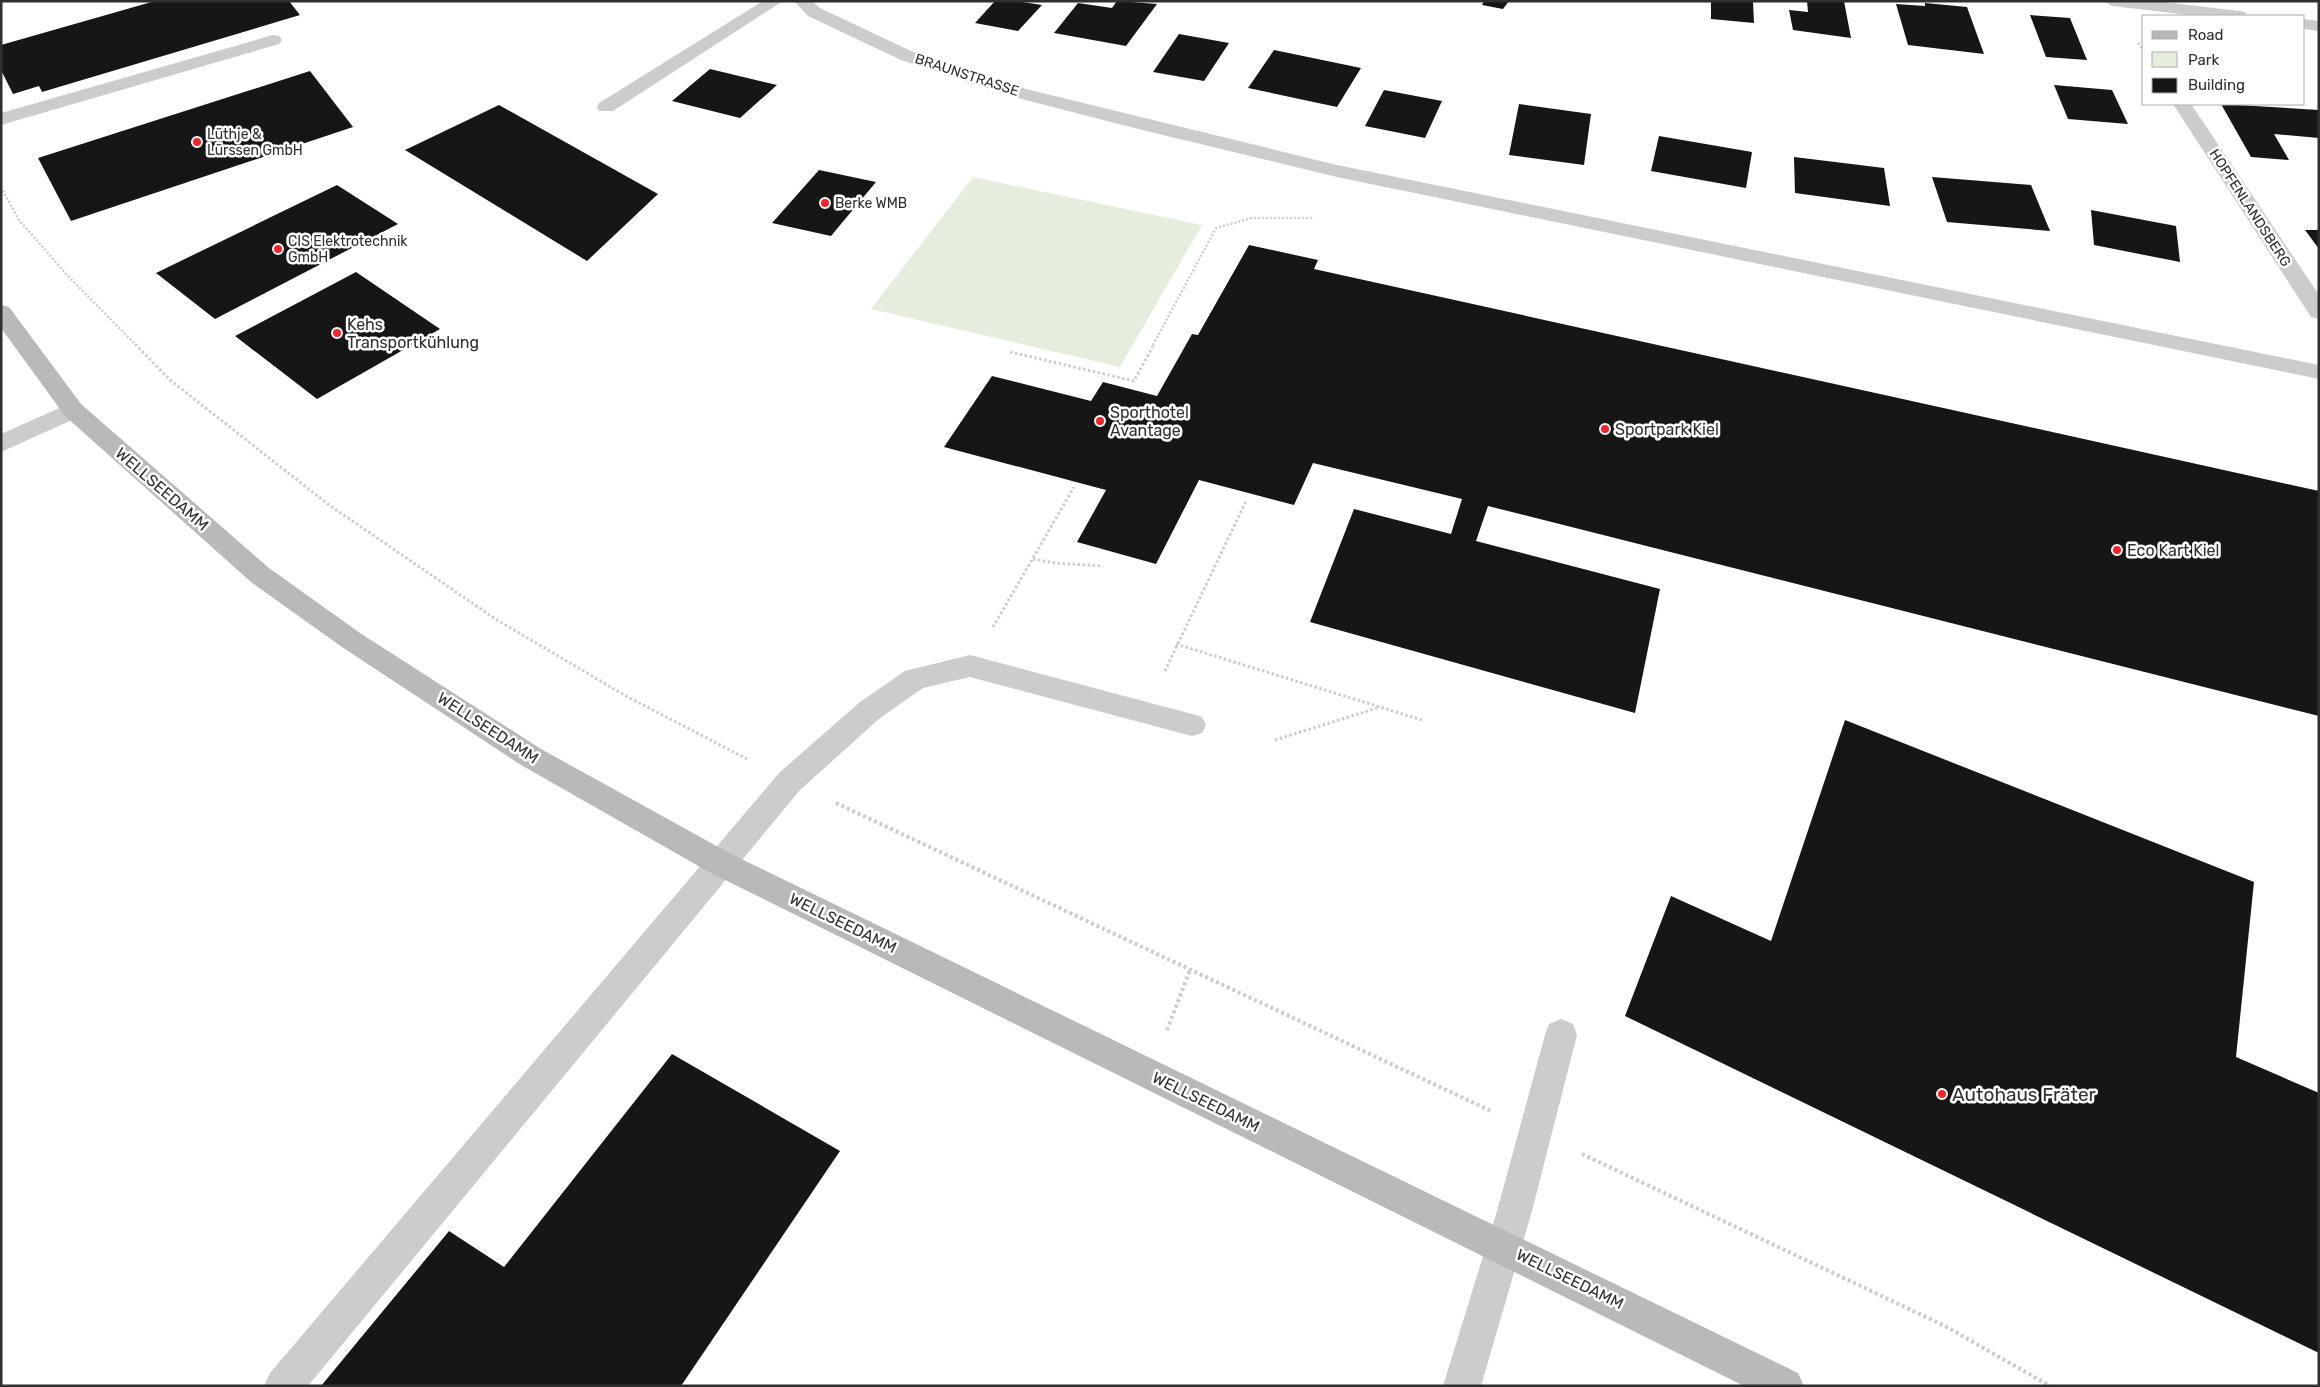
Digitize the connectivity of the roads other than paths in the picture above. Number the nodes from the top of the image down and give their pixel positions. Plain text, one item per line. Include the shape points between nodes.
1 (775, 1) edge
2 (802, 1) edge
3 (2112, 1) edge
4 (2231, 15) edge
5 (2305, 24) edge
6 (2319, 26) edge
7 (273, 40) dead end
8 (2183, 105) edge
9 (606, 107) dead end
10 (1, 119) edge
11 (1, 312) edge
12 (2319, 312) edge
13 (2319, 372) edge
14 (73, 410) junction
15 (1, 444) edge
16 (1192, 726) dead end
17 (720, 863) junction
18 (1561, 1035) dead end
19 (1506, 1248) junction
20 (283, 1386) edge
21 (1462, 1386) edge
22 (1786, 1386) edge

1 - 9 street
2 - 13 street, BRAUNSTRASSE via 814,12 908,56 1020,93 1142,124 1347,173
3 - 4 street
5 - 6 street
7 - 10 street
8 - 12 street, HOPFENLANDSBERG
11 - 14 main road, WELLSEEDAMM
14 - 15 street
14 - 17 main road, WELLSEEDAMM via 260,575 351,640 531,757
16 - 17 street via 970,666 915,679 870,710 790,781
17 - 19 main road, WELLSEEDAMM
17 - 20 street
18 - 19 street
19 - 21 street
19 - 22 main road, WELLSEEDAMM

